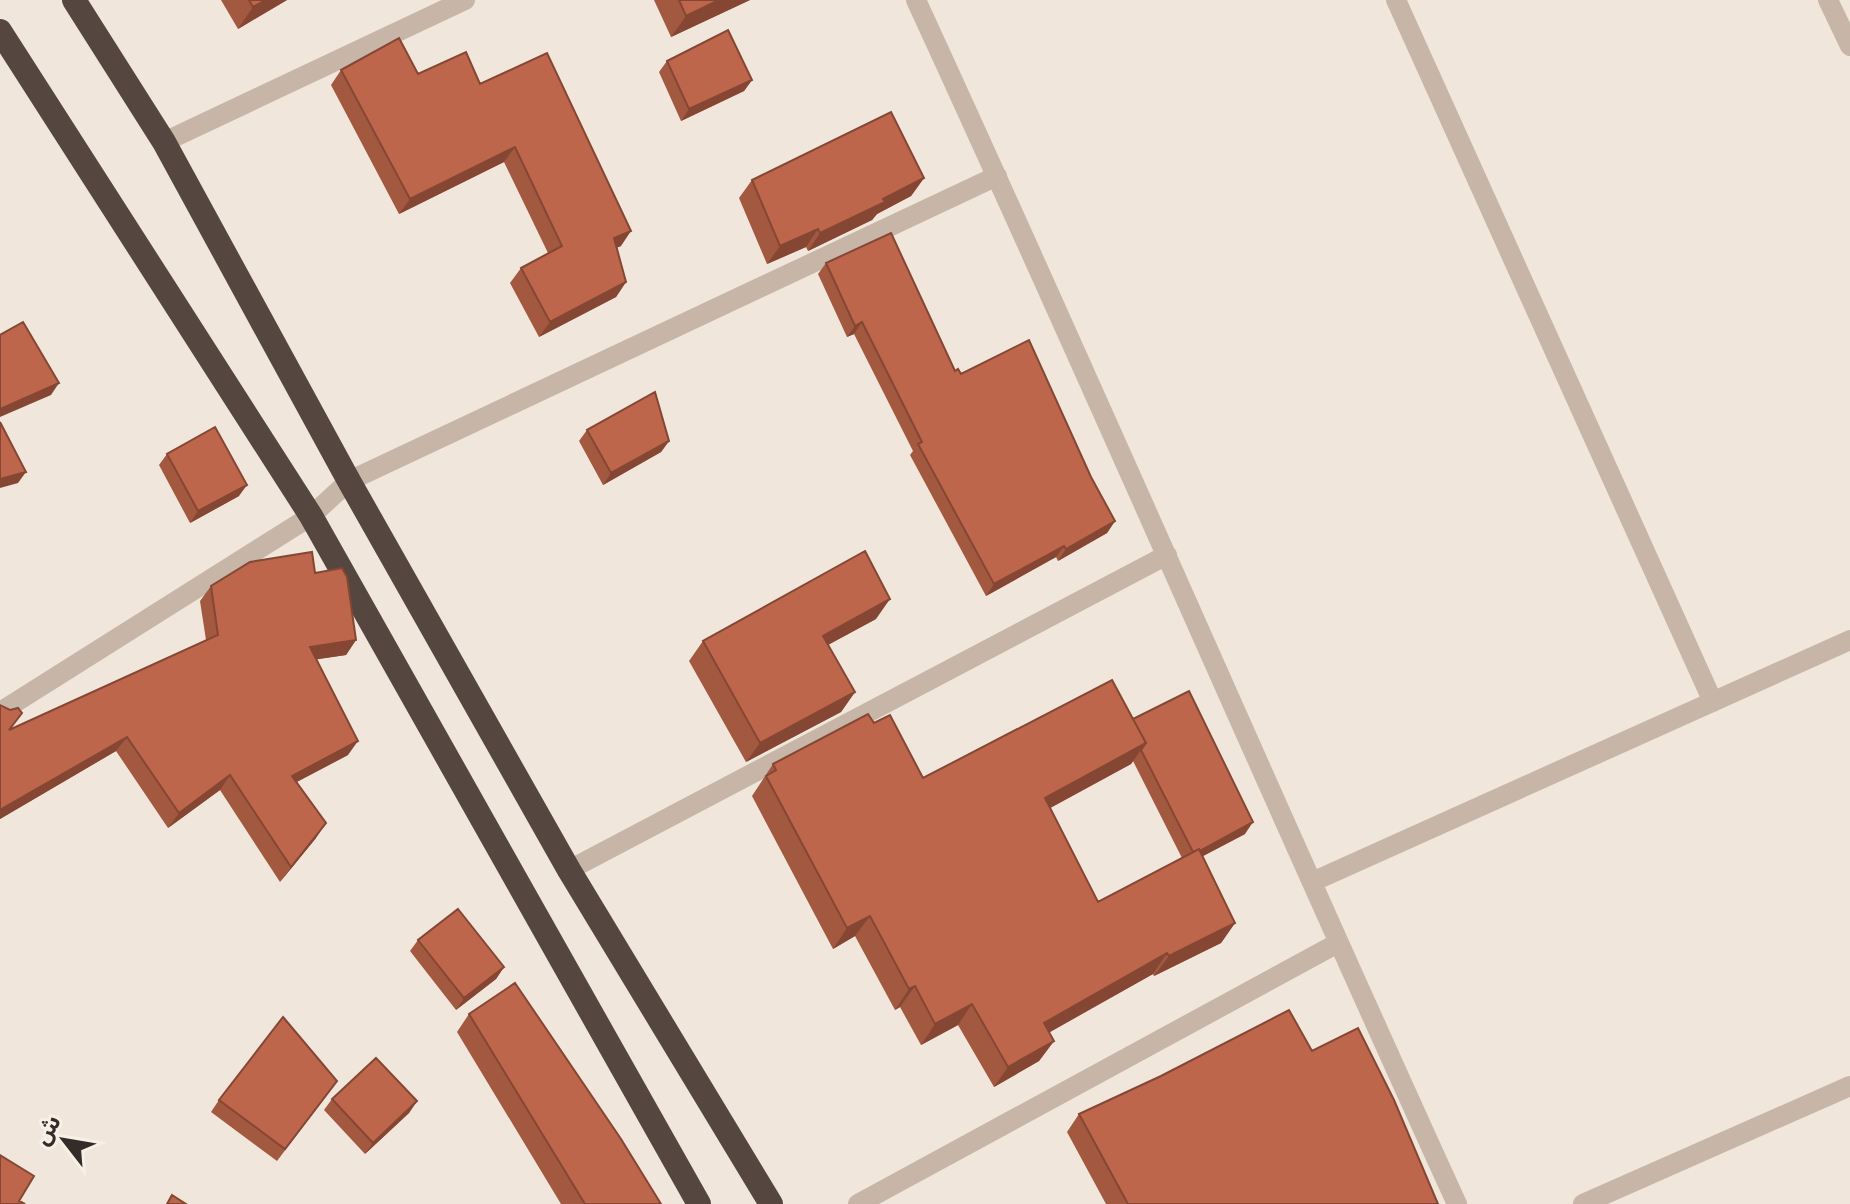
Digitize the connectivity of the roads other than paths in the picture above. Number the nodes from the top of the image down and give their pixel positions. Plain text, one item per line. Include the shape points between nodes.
1 (74, 0) edge
2 (465, 0) edge
3 (916, 0) edge
4 (1396, 0) edge
5 (1828, 0) edge
6 (0, 31) edge
7 (1850, 46) edge
8 (164, 142) junction
9 (997, 176) junction
10 (349, 481) junction
11 (311, 516) junction
12 (1167, 555) junction
13 (1850, 640) edge
14 (1713, 702) junction
15 (0, 712) edge
16 (569, 870) junction
17 (1312, 882) junction
18 (1338, 943) junction
19 (1850, 1086) edge
20 (699, 1204) edge
21 (771, 1204) edge
22 (858, 1204) edge
23 (1457, 1204) edge
24 (1583, 1204) edge

1 - 8 highway
2 - 8 street
3 - 9 street
4 - 14 street
5 - 7 street
6 - 11 highway
8 - 10 highway
9 - 10 street
9 - 12 street
10 - 11 street
10 - 16 highway
11 - 15 street
11 - 20 highway
12 - 16 street
12 - 17 street
13 - 14 street
14 - 17 street
16 - 21 highway
17 - 18 street
18 - 22 street
18 - 23 street
19 - 24 street

